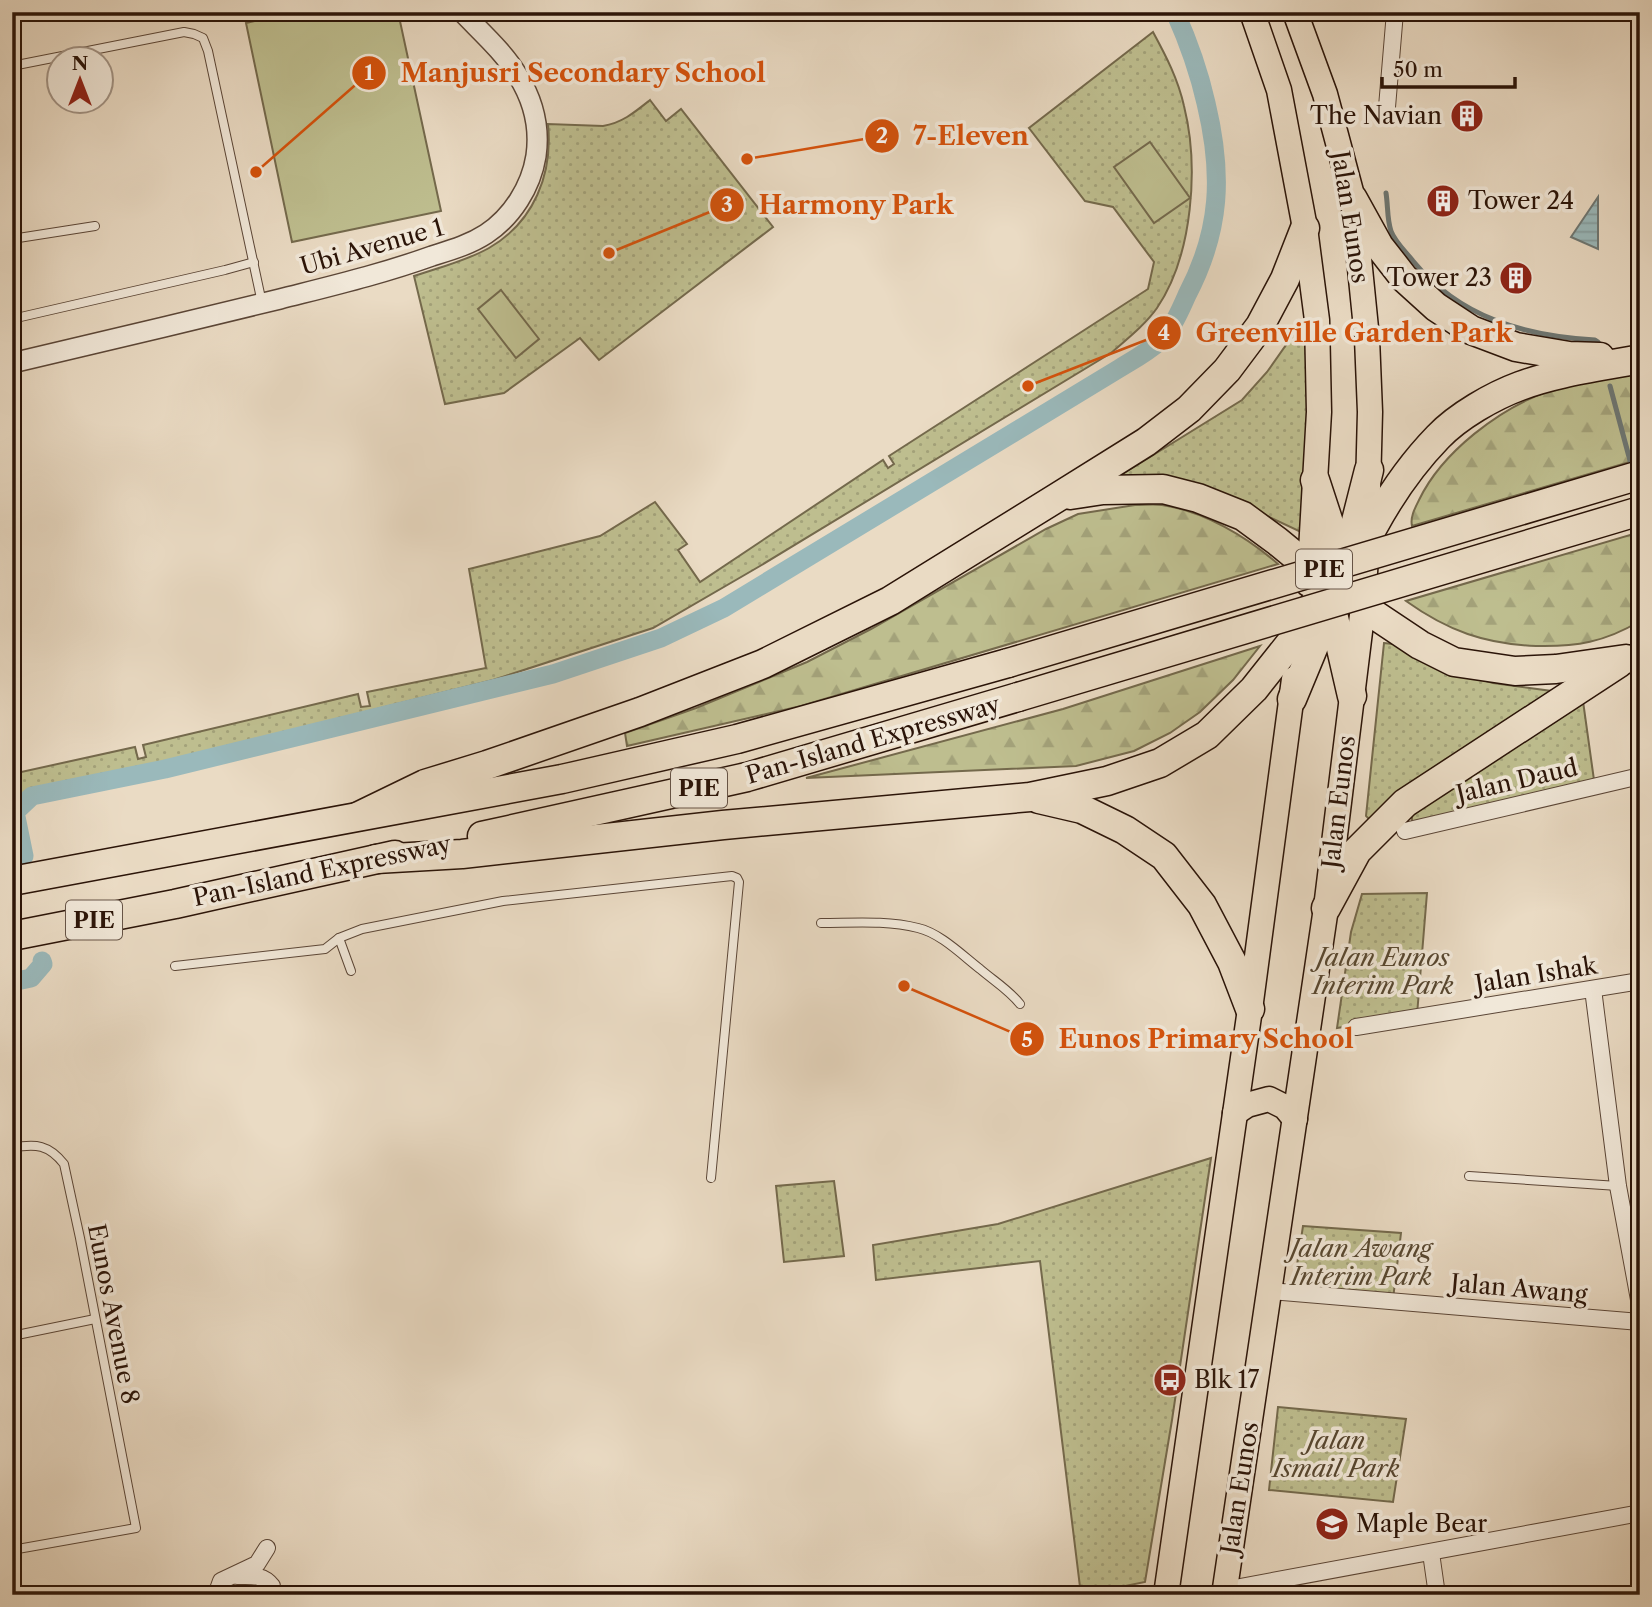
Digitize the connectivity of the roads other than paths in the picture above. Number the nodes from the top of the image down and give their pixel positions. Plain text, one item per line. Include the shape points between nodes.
1 (462, 12) edge
2 (1252, 12) edge
3 (1295, 12) edge
4 (1395, 12) edge
5 (12, 66) edge
6 (1387, 107) dead end
7 (1353, 200) junction
8 (95, 226) dead end
9 (1305, 228) junction
10 (12, 239) edge
11 (254, 262) junction
12 (262, 304) junction
13 (12, 318) edge
14 (1640, 358) edge
15 (12, 363) edge
16 (1369, 470) junction
17 (1640, 475) edge
18 (1315, 480) joint
19 (1058, 497) junction
20 (1640, 511) edge
21 (1367, 537) junction
22 (1330, 580) junction
23 (1363, 607) junction
24 (1300, 631) junction
25 (1633, 654) edge
26 (1352, 696) junction
27 (1292, 699) junction
28 (1640, 776) edge
29 (1030, 797) junction
30 (359, 816) junction
31 (1405, 831) dead end
32 (376, 859) junction
33 (12, 881) edge
34 (1326, 908) junction
35 (821, 923) dead end
36 (12, 936) edge
37 (339, 938) junction
38 (175, 966) dead end
39 (351, 971) dead end
40 (1640, 981) edge
41 (1593, 989) junction
42 (1020, 1004) dead end
43 (1250, 1009) junction
44 (1356, 1027) dead end
45 (1235, 1113) junction
46 (1295, 1119) junction
47 (12, 1148) edge
48 (1469, 1176) dead end
49 (711, 1178) dead end
50 (1618, 1186) junction
51 (1269, 1291) junction
52 (1640, 1306) edge
53 (95, 1320) junction
54 (1640, 1322) edge
55 (12, 1336) edge
56 (1640, 1513) edge
57 (267, 1549) dead end
58 (12, 1550) edge
59 (1431, 1553) junction
60 (231, 1576) junction
61 (272, 1586) dead end
62 (1224, 1592) edge
63 (216, 1595) edge
64 (1166, 1595) edge
65 (1437, 1595) edge

1 - 12 street, Ubi Avenue 1 via 511,65 534,111 535,163 517,204 495,228 462,246
2 - 9 highway, Jalan Eunos via 1279,90
3 - 7 highway, Jalan Eunos via 1325,94
4 - 6 street
5 - 11 lane via 184,32 203,38
7 - 14 highway via 1404,278 1471,330 1516,347 1569,356
7 - 16 highway, Jalan Eunos via 1367,338
8 - 10 lane
9 - 18 highway, Jalan Eunos via 1317,320
9 - 19 highway via 1285,279 1227,370 1189,409 1146,442
11 - 12 lane
11 - 13 lane
12 - 15 street, Ubi Avenue 1
14 - 21 highway via 1520,386 1461,418 1439,435 1414,465
16 - 21 highway, Jalan Eunos
16 - 22 highway via 1354,529
17 - 30 highway, Pan-Island Expressway / PIE, bridge via 737,738 562,779
18 - 22 highway
19 - 22 highway via 1125,488 1163,489 1198,498 1243,516
19 - 30 highway via 890,601 764,664 425,784
20 - 32 highway, Pan-Island Expressway / PIE, bridge via 747,777
21 - 22 highway
21 - 23 highway, Jalan Eunos
22 - 23 highway
22 - 24 highway
22 - 26 highway
22 - 27 highway
23 - 25 highway via 1454,662 1515,671 1556,669
23 - 26 highway, Jalan Eunos
24 - 27 highway
24 - 29 highway via 1254,689 1207,735 1160,763 1107,781
25 - 34 highway via 1405,803 1357,851
26 - 34 highway, Jalan Eunos
27 - 43 highway
28 - 31 street, Jalan Daud
29 - 32 highway
29 - 43 highway via 1082,809 1164,856 1202,905
30 - 33 highway, Pan-Island Expressway / PIE
32 - 36 highway, Pan-Island Expressway / PIE
34 - 46 highway, Jalan Eunos
35 - 42 lane via 919,928 942,940
37 - 38 lane via 325,949
37 - 39 lane
37 - 49 lane via 362,929 503,901 737,878
40 - 41 street, Jalan Ishak
41 - 44 street, Jalan Ishak
41 - 50 street
43 - 45 highway
45 - 46 highway via 1269,1099
45 - 64 highway
46 - 51 highway, Jalan Eunos
47 - 53 lane, Eunos Avenue 8 via 46,1148 64,1164
48 - 50 lane
50 - 52 street
51 - 54 street, Jalan Awang
51 - 62 highway, Jalan Eunos
53 - 55 lane
53 - 58 lane, Eunos Avenue 8 via 135,1528
56 - 59 street
57 - 60 street via 257,1564
59 - 62 street
59 - 65 street
60 - 61 street via 260,1576
60 - 63 street via 221,1581

